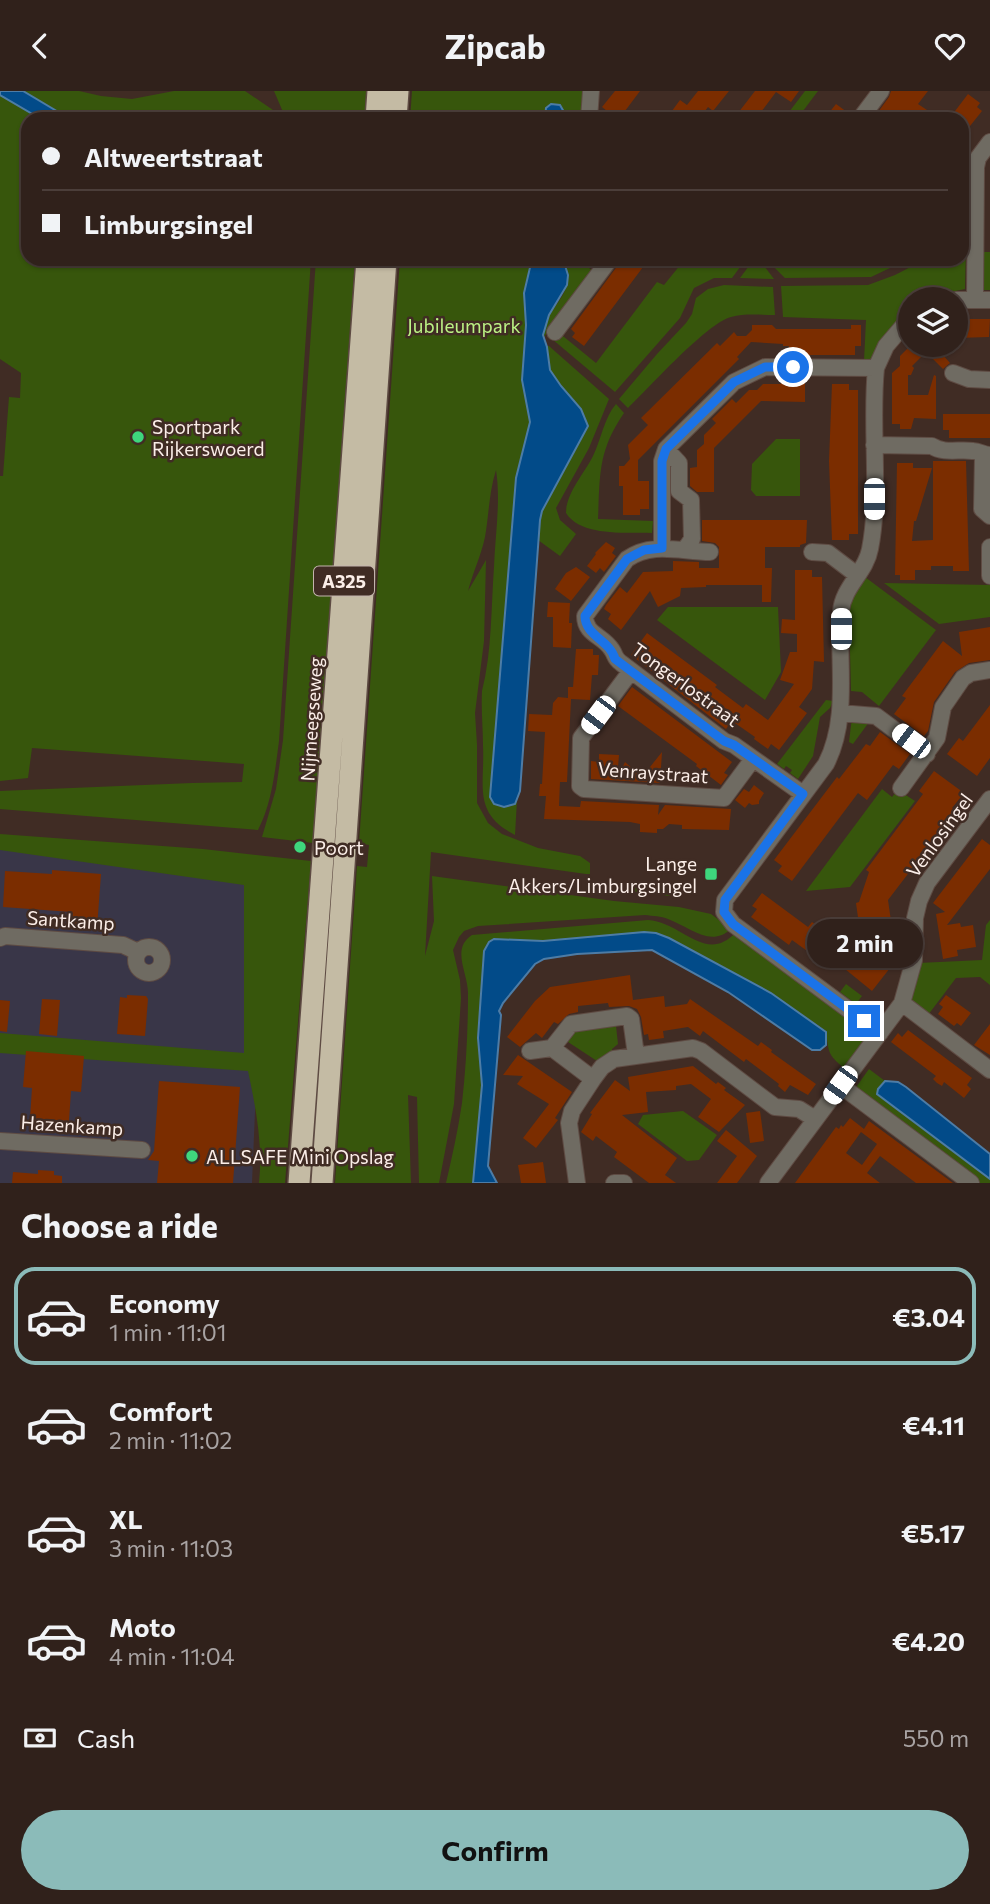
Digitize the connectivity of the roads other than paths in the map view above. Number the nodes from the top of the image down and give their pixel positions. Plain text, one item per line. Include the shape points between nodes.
1 (378, 91) edge
2 (398, 91) edge
3 (591, 91) edge
4 (881, 91) edge
5 (376, 112) edge
6 (396, 112) edge
7 (590, 112) edge
8 (865, 112) edge
9 (990, 142) edge
10 (366, 266) edge
11 (386, 266) edge
12 (605, 266) edge
13 (982, 300) edge
14 (555, 332) dead end
15 (898, 332) edge
16 (876, 368) junction
17 (953, 373) dead end
18 (990, 380) edge
19 (874, 445) junction
20 (666, 449) junction
21 (986, 455) edge
22 (990, 516) edge
23 (990, 547) edge
24 (662, 548) junction
25 (686, 548) junction
26 (709, 552) dead end
27 (812, 552) dead end
28 (857, 575) junction
29 (990, 576) edge
30 (990, 670) edge
31 (631, 671) junction
32 (839, 713) junction
33 (928, 754) junction
34 (753, 759) junction
35 (901, 788) dead end
36 (803, 794) junction
37 (990, 799) edge
38 (0, 938) edge
39 (138, 952) dead end
40 (902, 1003) junction
41 (880, 1033) junction
42 (552, 1048) junction
43 (530, 1052) dead end
44 (636, 1055) junction
45 (990, 1070) edge
46 (593, 1079) junction
47 (840, 1085) junction
48 (815, 1119) junction
49 (0, 1141) edge
50 (142, 1150) dead end
51 (299, 1183) edge
52 (323, 1183) edge
53 (578, 1183) edge
54 (614, 1183) edge
55 (624, 1183) edge
56 (768, 1183) edge
57 (971, 1183) edge

1 - 5 highway
2 - 6 highway
3 - 7 street
4 - 8 street
9 - 13 street via 976,167
10 - 51 highway, Nijmeegseweg / A325
11 - 52 highway, A325
12 - 14 street
15 - 16 street
16 - 19 street
16 - 20 street via 755,370 734,382
17 - 18 street
19 - 21 street via 932,446 938,451
19 - 28 street via 870,553
20 - 24 street via 662,461
20 - 25 street via 679,463 679,491 691,500 692,539
21 - 22 street via 982,509
23 - 29 street
24 - 25 street, Tongerlostraat
24 - 31 street, Tongerlostraat via 627,559 585,616 589,630
25 - 26 street, Tongerlostraat
27 - 28 street via 828,553
28 - 32 street via 841,608
30 - 33 street via 963,678 943,707 941,728
31 - 34 street, Tongerlostraat
31 - 34 street, Venraystraat via 581,737 580,786 584,789 724,798
32 - 33 street via 876,716
32 - 36 street via 834,747
33 - 35 street
34 - 36 street, Tongerlostraat
36 - 41 street via 725,900 724,912 733,924
37 - 40 street, Venlosingel via 919,901 914,960
38 - 39 street, Santkamp via 123,945
40 - 41 street, Venlosingel
40 - 45 street
41 - 47 street, Venlosingel
42 - 43 street
42 - 44 street via 571,1024 627,1016
42 - 46 street
44 - 46 street via 614,1059
44 - 48 street via 685,1048 701,1051 775,1107 799,1109
46 - 53 street via 569,1123
47 - 48 street, Venlosingel
47 - 57 street
48 - 56 street, Venlosingel
49 - 50 street, Hazenkamp
54 - 55 street

